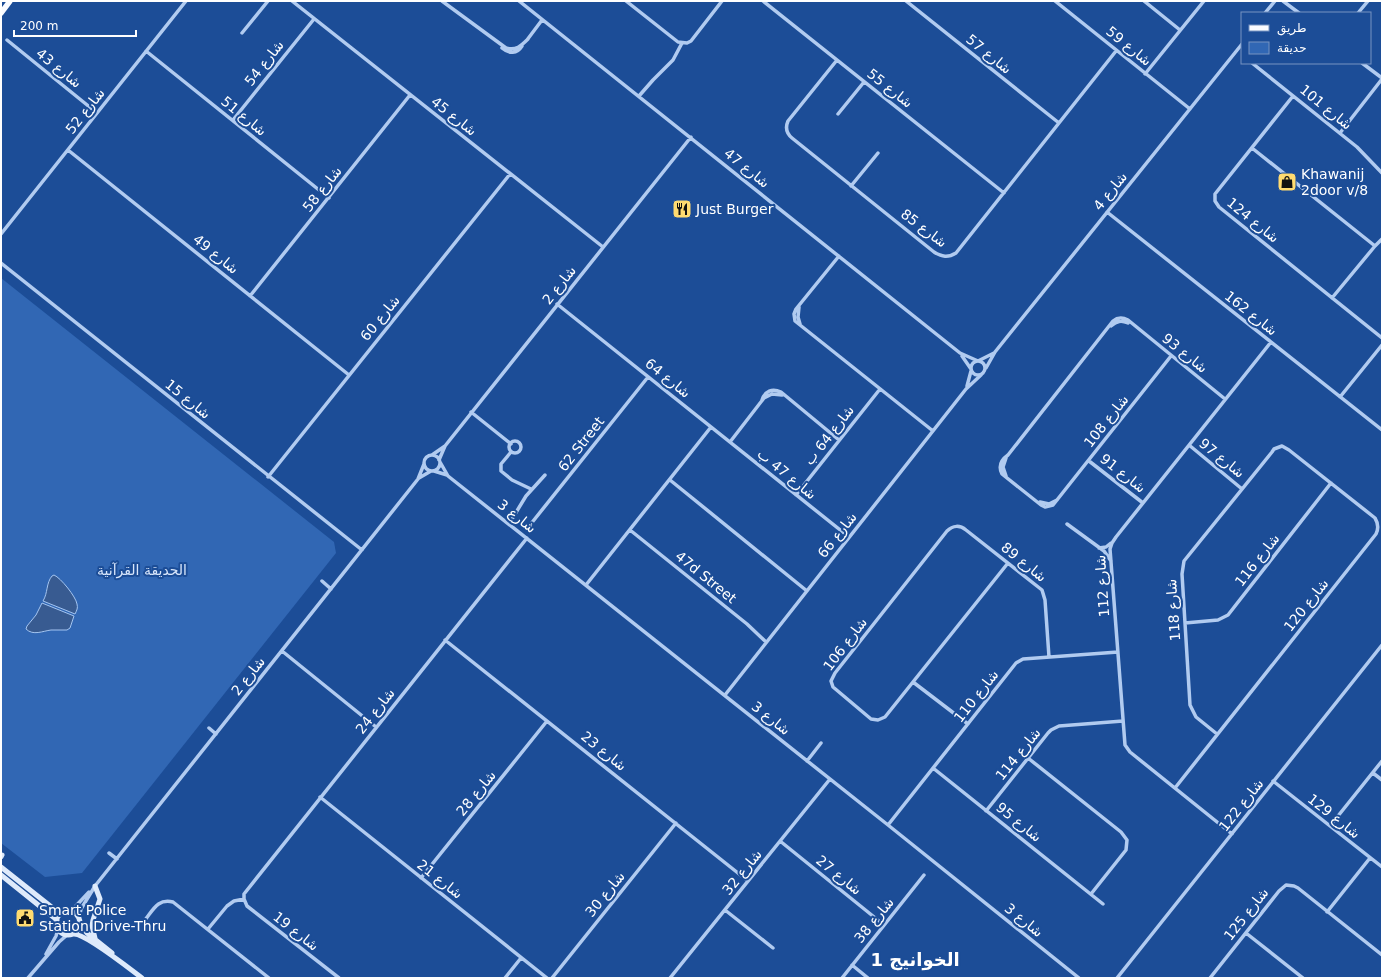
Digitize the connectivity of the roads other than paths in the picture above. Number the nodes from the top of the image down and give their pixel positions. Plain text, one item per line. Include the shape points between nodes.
1 (10, 1) edge
2 (186, 1) edge
3 (268, 1) edge
4 (292, 1) edge
5 (519, 1) edge
6 (626, 1) edge
7 (722, 1) edge
8 (763, 1) edge
9 (906, 1) edge
10 (1055, 1) edge
11 (1144, 1) edge
12 (1204, 1) edge
13 (1275, 1) edge
14 (1283, 1) edge
15 (1368, 1) edge
16 (444, 2) edge
17 (1266, 12) edge
18 (1297, 12) edge
19 (1359, 12) edge
20 (1, 13) edge
21 (314, 19) junction
22 (542, 20) junction
23 (1180, 30) junction
24 (242, 33) dead end
25 (7, 40) dead end
26 (682, 43) junction
27 (1241, 45) edge
28 (1116, 50) junction
29 (146, 51) junction
30 (836, 60) junction
31 (1253, 64) edge
32 (1363, 64) edge
33 (1145, 74) junction
34 (1382, 79) edge
35 (864, 82) junction
36 (410, 95) junction
37 (639, 96) junction
38 (1293, 96) junction
39 (1190, 109) junction
40 (97, 113) junction
41 (838, 114) dead end
42 (233, 120) junction
43 (1059, 123) junction
44 (1340, 133) junction
45 (690, 137) junction
46 (1252, 148) junction
47 (68, 150) junction
48 (878, 153) dead end
49 (1382, 173) edge
50 (510, 174) junction
51 (851, 186) junction
52 (1004, 192) junction
53 (329, 198) junction
54 (1107, 212) junction
55 (1, 234) edge
56 (1382, 239) edge
57 (1375, 246) junction
58 (603, 248) junction
59 (839, 256) junction
60 (1, 263) edge
61 (250, 296) junction
62 (1332, 298) junction
63 (558, 304) junction
64 (1109, 327) joint
65 (1382, 338) edge
66 (1271, 342) junction
67 (1382, 345) edge
68 (995, 352) junction
69 (960, 353) junction
70 (1172, 356) junction
71 (978, 361) junction
72 (986, 368) junction
73 (971, 369) junction
74 (349, 375) junction
75 (981, 375) junction
76 (648, 377) junction
77 (880, 389) junction
78 (966, 389) junction
79 (1340, 397) junction
80 (1225, 400) junction
81 (471, 412) junction
82 (711, 427) junction
83 (1382, 430) edge
84 (933, 431) junction
85 (839, 440) junction
86 (730, 442) junction
87 (511, 444) junction
88 (1189, 445) junction
89 (445, 446) junction
90 (1289, 450) joint
91 (511, 452) junction
92 (432, 455) junction
93 (439, 461) junction
94 (1089, 461) junction
95 (424, 464) junction
96 (432, 471) junction
97 (545, 475) dead end
98 (448, 476) junction
99 (268, 477) junction
100 (418, 479) junction
101 (670, 480) junction
102 (1331, 483) junction
103 (531, 489) junction
104 (1242, 489) junction
105 (796, 495) junction
106 (1143, 503) junction
107 (509, 524) junction
108 (1068, 524) dead end
109 (530, 525) dead end
110 (956, 526) joint
111 (630, 530) junction
112 (849, 537) junction
113 (527, 538) junction
114 (1112, 543) junction
115 (1099, 548) junction
116 (362, 550) junction
117 (1111, 561) junction
118 (1008, 562) junction
119 (322, 581) dead end
120 (586, 585) junction
121 (331, 589) junction
122 (807, 591) junction
123 (1185, 623) junction
124 (445, 640) junction
125 (766, 642) junction
126 (1382, 645) edge
127 (282, 652) junction
128 (1118, 652) junction
129 (1049, 657) junction
130 (913, 682) junction
131 (725, 695) junction
132 (547, 721) junction
133 (1123, 721) junction
134 (968, 724) junction
135 (376, 727) junction
136 (209, 728) dead end
137 (216, 734) junction
138 (1218, 734) junction
139 (821, 743) dead end
140 (1028, 758) junction
141 (807, 761) junction
142 (1382, 761) edge
143 (933, 768) junction
144 (1373, 772) junction
145 (830, 779) junction
146 (1382, 780) edge
147 (1273, 781) junction
148 (1175, 788) junction
149 (320, 798) junction
150 (986, 811) junction
151 (676, 823) junction
152 (888, 825) junction
153 (1330, 826) junction
154 (1232, 834) junction
155 (780, 841) junction
156 (109, 853) dead end
157 (1370, 858) junction
158 (117, 859) junction
159 (1, 867) edge
160 (1382, 867) edge
161 (1, 875) edge
162 (924, 875) dead end
163 (421, 878) junction
164 (748, 881) junction
165 (95, 886) junction
166 (1091, 894) junction
167 (244, 899) junction
168 (1103, 904) dead end
169 (725, 910) junction
170 (65, 912) junction
171 (1327, 912) junction
172 (57, 920) junction
173 (145, 920) dead end
174 (80, 921) junction
175 (884, 925) junction
176 (58, 929) junction
177 (208, 929) junction
178 (1246, 933) junction
179 (74, 934) junction
180 (67, 935) junction
181 (96, 939) junction
182 (773, 948) dead end
183 (1382, 955) edge
184 (44, 958) junction
185 (521, 958) junction
186 (123, 963) junction
187 (852, 966) junction
188 (28, 978) edge
189 (142, 978) edge
190 (269, 978) edge
191 (338, 978) edge
192 (505, 978) edge
193 (547, 978) edge
194 (552, 978) edge
195 (670, 978) edge
196 (842, 978) edge
197 (868, 978) edge
198 (1079, 978) edge
199 (1117, 978) edge
200 (1210, 978) edge
201 (1303, 978) edge

1 - 20 main road
2 - 29 street, شارع 52
3 - 24 street
4 - 21 street, شارع 45
5 - 22 street, شارع 47
6 - 26 street
7 - 26 street via 691,40
8 - 30 street, شارع 55
9 - 43 street, شارع 57
10 - 28 street, شارع 59
11 - 23 street
12 - 23 street
13 - 17 street
14 - 18 street
15 - 19 street
16 - 22 street via 491,38 511,49 520,47
21 - 36 street, شارع 45
21 - 42 street, شارع 54
22 - 37 street, شارع 47
23 - 33 street
25 - 40 street, شارع 43
26 - 37 street via 673,60
27 - 39 street, شارع 4
28 - 33 street, شارع 59
28 - 43 street, شارع 85
29 - 40 street, شارع 52
29 - 42 street, شارع 51
30 - 35 street, شارع 55
30 - 51 street, شارع 85 via 788,121 786,128 789,136
31 - 38 street, شارع 101
32 - 34 street
33 - 39 street, شارع 59
34 - 44 street
35 - 41 street
35 - 52 street, شارع 55
36 - 50 street, شارع 45
36 - 53 street, شارع 58
37 - 45 street, شارع 47
38 - 44 street, شارع 101
38 - 46 street, شارع 124
39 - 54 street, شارع 4
40 - 47 street, شارع 52
42 - 53 street, شارع 51
43 - 52 street, شارع 85
44 - 49 street, شارع 101
45 - 58 street, شارع 2
45 - 59 street, شارع 47
46 - 57 street
46 - 62 street, شارع 124 via 1215,194 1216,205
47 - 55 street, شارع 52
47 - 61 street, شارع 49
48 - 51 street
50 - 58 street, شارع 45
50 - 74 street, شارع 60
51 - 52 street, شارع 85 via 942,257 956,253
53 - 61 street, شارع 58
54 - 66 street, شارع 162
54 - 68 street, شارع 4
56 - 57 street
57 - 62 street
58 - 63 street, شارع 2
59 - 69 street, شارع 47
59 - 77 street via 794,312 794,318
60 - 99 street, شارع 15
61 - 74 street, شارع 49
62 - 65 street, شارع 124
63 - 76 street, شارع 64
63 - 81 street, شارع 2
64 - 70 street, شارع 93 via 1113,321 1125,319
64 - 94 street, شارع 108 via 1000,465 1002,474 1037,502 1048,507 1055,504
66 - 79 street, شارع 162
66 - 80 street, شارع 112
67 - 79 street
68 - 71 street, شارع 4
68 - 72 street, شارع 4
69 - 71 street, شارع 47
69 - 73 street, شارع 47
70 - 80 street, شارع 93
70 - 94 street, شارع 108
71 - 72 street via 984,363
71 - 73 street via 973,363
72 - 75 street
73 - 75 street via 975,374
73 - 78 street, شارع 66
74 - 99 street, شارع 60
75 - 78 street, شارع 66
76 - 82 street, شارع 64
76 - 109 street, 62 Street
77 - 84 street
77 - 85 street, شارع 64 ب
78 - 84 street, شارع 66
79 - 83 street, شارع 162
80 - 88 street, شارع 112
81 - 87 street
81 - 89 street, شارع 2
82 - 86 street, شارع 47 ب
82 - 101 street
84 - 112 street, شارع 66
85 - 86 street via 781,392 772,390 766,394
85 - 105 street, شارع 64 ب
86 - 105 street, شارع 47 ب
87 - 91 street via 508,448
87 - 91 street via 515,440 521,446 516,453
88 - 104 street, شارع 97
88 - 106 street, شارع 112
89 - 92 street, شارع 2
89 - 93 street, شارع 2
90 - 102 street, شارع 120
90 - 104 street, شارع 118 via 1282,446 1274,449
91 - 103 street via 501,464 501,471 512,480
92 - 93 street
92 - 95 street via 426,458
93 - 96 street via 438,468
93 - 98 street, شارع 3
94 - 106 street, شارع 91
95 - 96 street
95 - 100 street, شارع 2
96 - 98 street, شارع 3
96 - 100 street, شارع 2
97 - 103 street
98 - 107 street, شارع 3
99 - 116 street, شارع 15
100 - 116 street, شارع 2
101 - 111 street
101 - 122 street
102 - 123 street, شارع 116 via 1228,614 1218,620
102 - 138 street, شارع 120 via 1375,518 1378,526 1376,534
103 - 107 street
104 - 123 street, شارع 118 via 1184,561 1182,574
105 - 112 street, شارع 47 ب
106 - 114 street, شارع 112
107 - 113 street, شارع 3
108 - 115 street
110 - 118 street, شارع 89 via 963,528
110 - 130 street, شارع 106 via 947,531 831,681 834,690 874,720 885,717
111 - 120 street
111 - 125 street, 47d Street via 748,624
112 - 122 street, شارع 66
113 - 120 street, شارع 3
113 - 124 street, شارع 24
114 - 115 street
114 - 117 street, شارع 112
115 - 117 street
116 - 121 street, شارع 2
117 - 128 street, شارع 112
118 - 129 street, شارع 89 via 1044,594
118 - 130 street, شارع 106
119 - 121 street
120 - 131 street, شارع 3
121 - 127 street, شارع 2
122 - 125 street, شارع 66
123 - 138 street, شارع 118 via 1192,709 1196,717
124 - 132 street, شارع 23
124 - 135 street, شارع 24
125 - 131 street, شارع 66
126 - 147 street, شارع 122
127 - 135 street
127 - 137 street, شارع 2
128 - 129 street, شارع 110
128 - 133 street, شارع 112
129 - 134 street, شارع 110 via 1023,659 1016,663
130 - 134 street
131 - 141 street, شارع 3
132 - 151 street, شارع 23
132 - 163 street, شارع 28
133 - 140 street, شارع 114 via 1055,727
133 - 148 street, شارع 112 via 1127,749
134 - 143 street, شارع 110
135 - 149 street, شارع 24
136 - 137 street
137 - 158 street, شارع 2
138 - 148 street, شارع 120
139 - 141 street
140 - 150 street, شارع 114
140 - 166 street via 1121,832 1127,840 1126,850
141 - 145 street, شارع 3
142 - 144 street
143 - 150 street, شارع 95
143 - 152 street, شارع 110
144 - 146 street
144 - 153 street
145 - 152 street, شارع 3
145 - 155 street, شارع 32
147 - 153 street, شارع 129
147 - 154 street, شارع 122
148 - 154 street, شارع 112
149 - 163 street, شارع 21
149 - 167 street, شارع 24 via 247,889
150 - 166 street, شارع 95
151 - 164 street, شارع 23
151 - 194 street, شارع 30
152 - 198 street, شارع 3
153 - 157 street, شارع 129
154 - 199 street, شارع 122
155 - 164 street, شارع 32
155 - 175 street, شارع 27
156 - 158 street
157 - 160 street, شارع 129
157 - 171 street
158 - 165 street, شارع 2
159 - 170 street via 54,908
161 - 172 street
162 - 175 street, شارع 38
163 - 185 street, شارع 21
164 - 169 street, شارع 32
165 - 170 street, شارع 2 via 74,908
165 - 174 street, شارع 2 via 81,909
165 - 181 street via 100,899 92,926
166 - 168 street, شارع 95
167 - 177 street via 226,906
167 - 191 street, شارع 19 via 250,908
169 - 182 street
169 - 195 street, شارع 32
170 - 172 street
170 - 174 street via 75,914
171 - 178 street, شارع 125 via 1294,886 1286,885 1279,890
171 - 183 street, شارع 125
172 - 176 street
173 - 177 street via 158,904 168,900
174 - 179 street via 79,928
174 - 181 street via 84,929
175 - 187 street, شارع 38
176 - 180 street
176 - 184 street
177 - 190 street
178 - 200 street, شارع 125
178 - 201 street
179 - 180 street
179 - 186 street via 84,937
180 - 184 street
181 - 186 street
184 - 188 street
185 - 192 street
185 - 193 street, شارع 21
186 - 189 street
187 - 196 street, شارع 38
187 - 197 street

